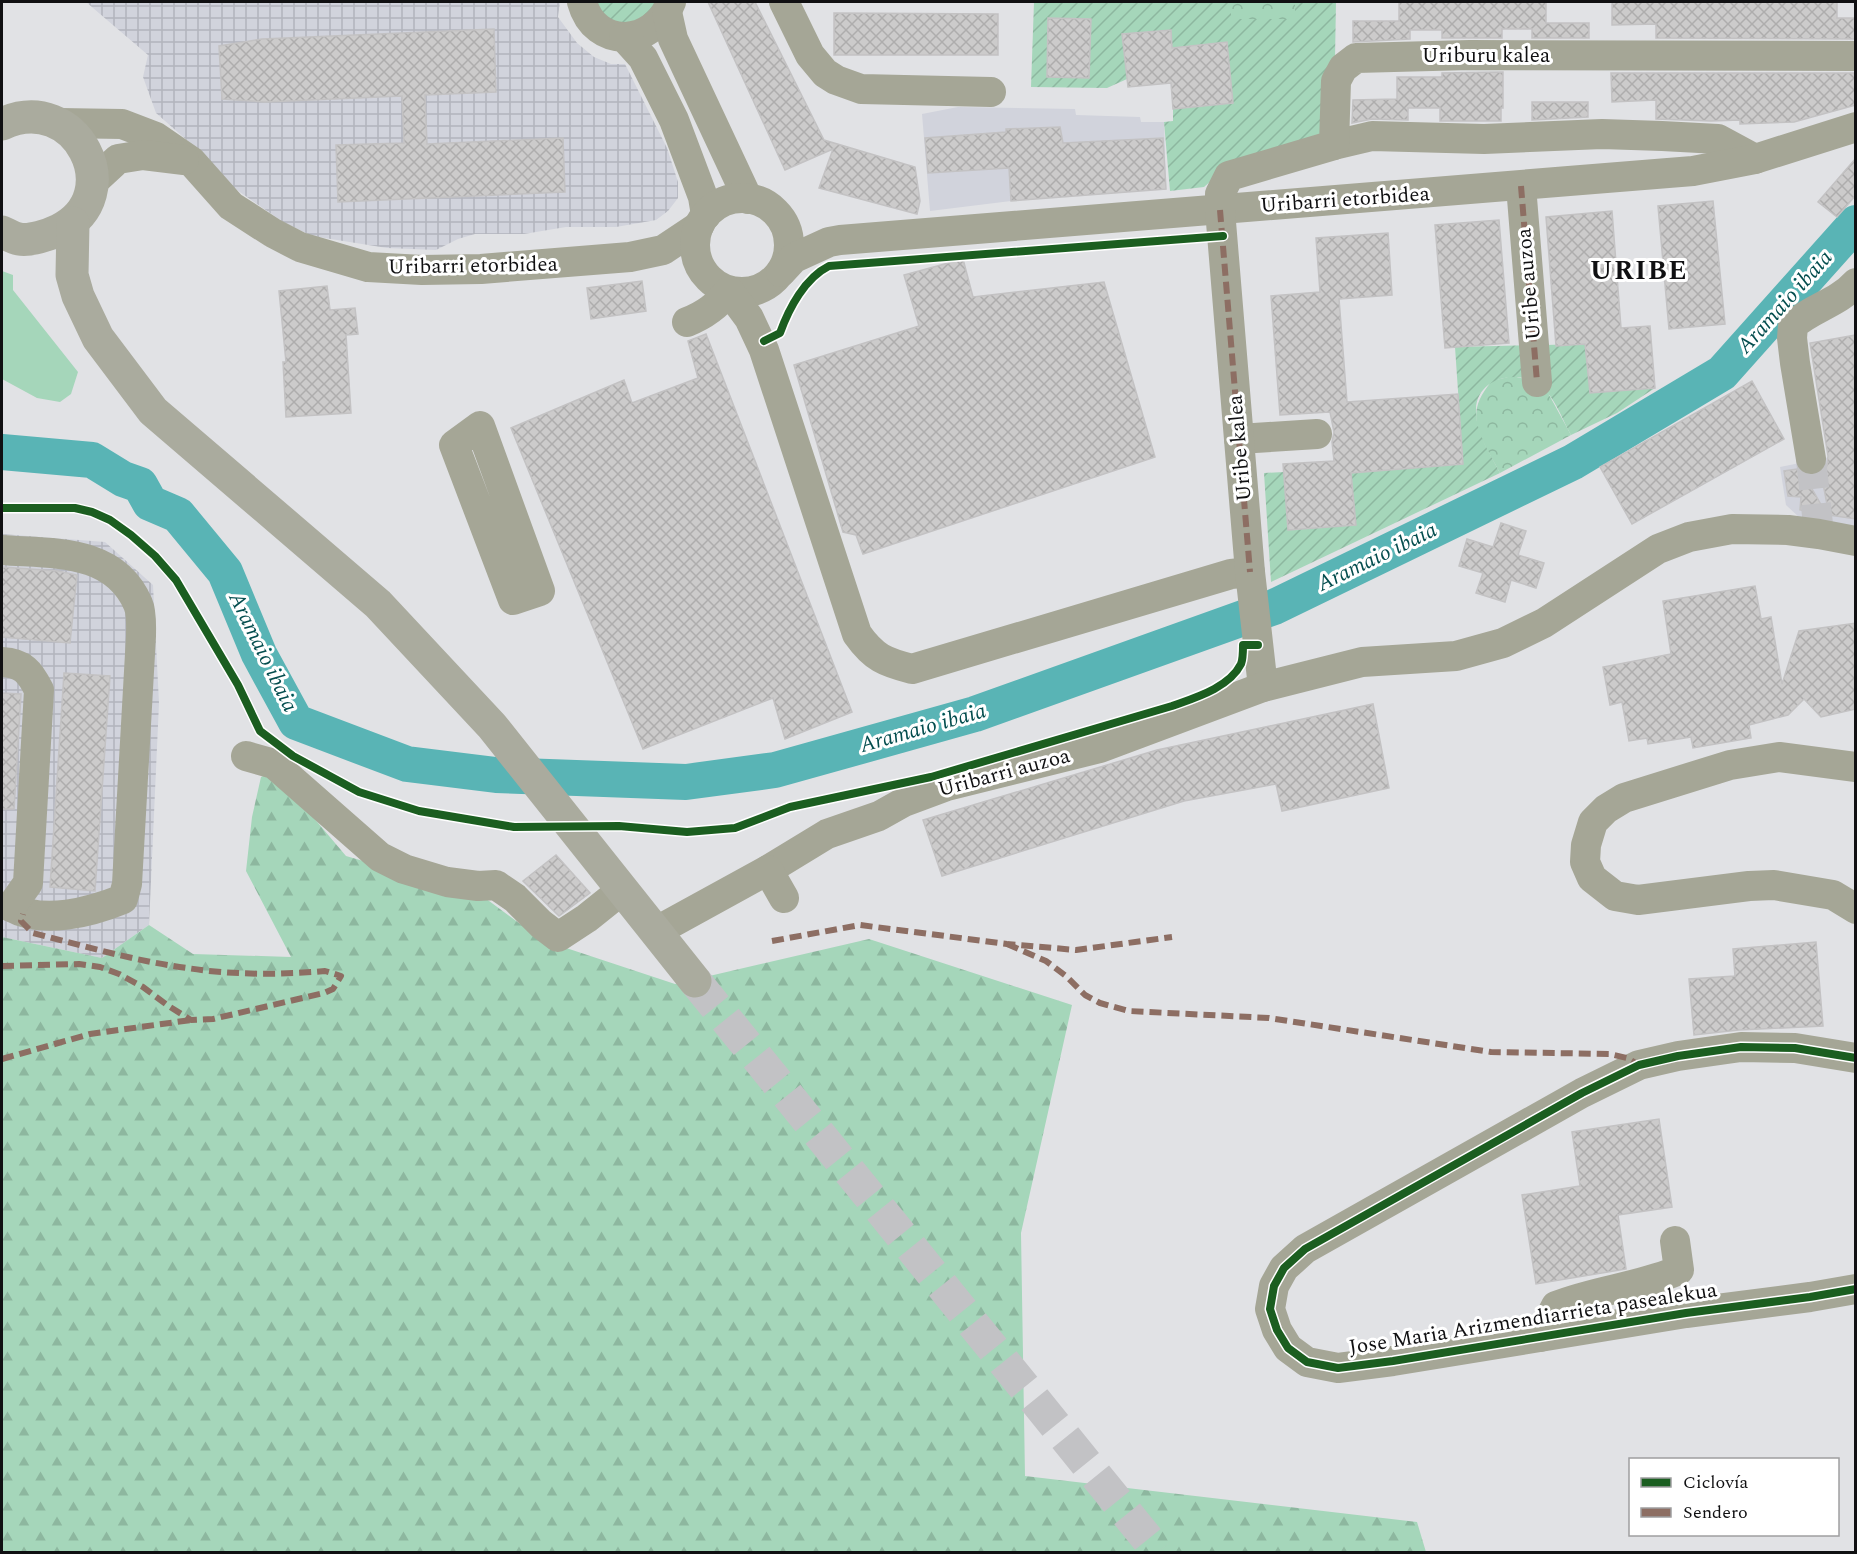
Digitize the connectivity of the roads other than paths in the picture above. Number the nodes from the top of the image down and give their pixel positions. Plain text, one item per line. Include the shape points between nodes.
1 (582, 2) edge
2 (784, 2) edge
3 (669, 7) edge
4 (624, 37) junction
5 (1856, 56) edge
6 (991, 92) dead end
7 (6, 116) edge
8 (59, 123) junction
9 (1856, 127) edge
10 (1334, 145) junction
11 (1755, 159) junction
12 (191, 161) junction
13 (92, 183) junction
14 (1521, 186) junction
15 (748, 199) junction
16 (1220, 210) junction
17 (777, 215) junction
18 (702, 220) junction
19 (73, 223) junction
20 (14, 235) edge
21 (829, 242) junction
22 (645, 255) junction
23 (702, 270) junction
24 (72, 275) junction
25 (775, 277) junction
26 (1856, 283) edge
27 (729, 291) junction
28 (764, 350) junction
29 (1537, 382) dead end
30 (480, 426) joint
31 (1317, 434) dead end
32 (1239, 439) junction
33 (1810, 459) tunnel mouth
34 (1856, 541) edge
35 (2, 550) edge
36 (1250, 572) junction
37 (2, 662) edge
38 (1263, 687) junction
39 (246, 756) dead end
40 (1856, 767) edge
41 (776, 865) junction
42 (622, 890) junction
43 (784, 897) dead end
44 (6, 908) edge
45 (1856, 909) edge
46 (655, 932) junction
47 (695, 981) tunnel mouth
48 (1856, 1058) edge
49 (1675, 1241) dead end
50 (1856, 1289) edge
51 (1540, 1337) junction

1 - 4 street via 591,21 612,35
2 - 6 street via 810,55 836,80 861,88
3 - 4 street via 649,31
3 - 15 street via 673,39
4 - 18 street via 643,58 674,120 703,197
5 - 10 street, Uriburu kalea via 1356,58 1343,68 1336,81
7 - 8 main road via 39,117
8 - 12 street, Uribarri etorbidea via 122,124 156,137
8 - 13 main road via 84,147
9 - 11 street, Uribarri etorbidea
10 - 11 street via 1372,136 1484,139 1602,134 1718,139
10 - 16 street via 1229,176 1220,194
11 - 14 street, Uribarri etorbidea via 1693,171
12 - 13 street via 143,155 118,159
12 - 22 street, Uribarri etorbidea via 231,206 273,233 300,248 368,267 482,269
13 - 19 main road via 86,205
14 - 16 street, Uribarri etorbidea
14 - 29 street, Uribe auzoa
15 - 17 street
15 - 18 street via 718,205
16 - 21 street, Uribarri etorbidea
16 - 32 street, Uribe kalea
17 - 21 street
17 - 25 street via 789,243 787,258
18 - 22 street via 663,250
18 - 23 street via 695,240
19 - 20 main road via 51,234
19 - 24 main road
20 - 24 main road
21 - 25 street via 794,258
22 - 23 street
23 - 27 street
23 - 27 street via 687,322 703,316
24 - 42 main road via 98,338 153,411 378,604 492,726
25 - 27 street via 758,289
25 - 28 street via 763,327
26 - 33 street via 1830,304 1805,314 1793,325
27 - 28 street via 749,318
28 - 36 street via 858,634 868,650 885,662 912,669 1231,574
30 - 30 street via 540,591 513,600 454,445
31 - 32 street
32 - 36 street, Uribe kalea
34 - 38 street, Uribarri auzoa via 1820,534 1732,529 1689,537 1658,549 1544,623 1503,643 1456,656 1362,662
35 - 44 street via 80,556 98,562 123,580 139,606 141,636 123,899 104,907 49,917
36 - 38 street, Uribe kalea
37 - 44 street via 15,663 32,675 39,690 28,884
38 - 41 street, Uribarri auzoa via 1100,748 947,786 827,834
39 - 42 street via 274,764 380,856 404,869 447,882 496,885 515,897 558,937
40 - 45 street via 1779,757 1730,765 1624,798 1593,822 1586,845 1586,862 1592,878 1615,896 1638,900 1774,885 1833,895
41 - 43 street
41 - 46 street, Uribarri auzoa
42 - 46 main road
46 - 47 main road
48 - 51 street, Jose Maria Arizmendiarrieta pasealekua via 1795,1048 1741,1047 1639,1065 1305,1249 1284,1268 1274,1286 1270,1309 1288,1348 1307,1362 1338,1368
49 - 51 street via 1679,1270 1556,1306
50 - 51 street, Jose Maria Arizmendiarrieta pasealekua

